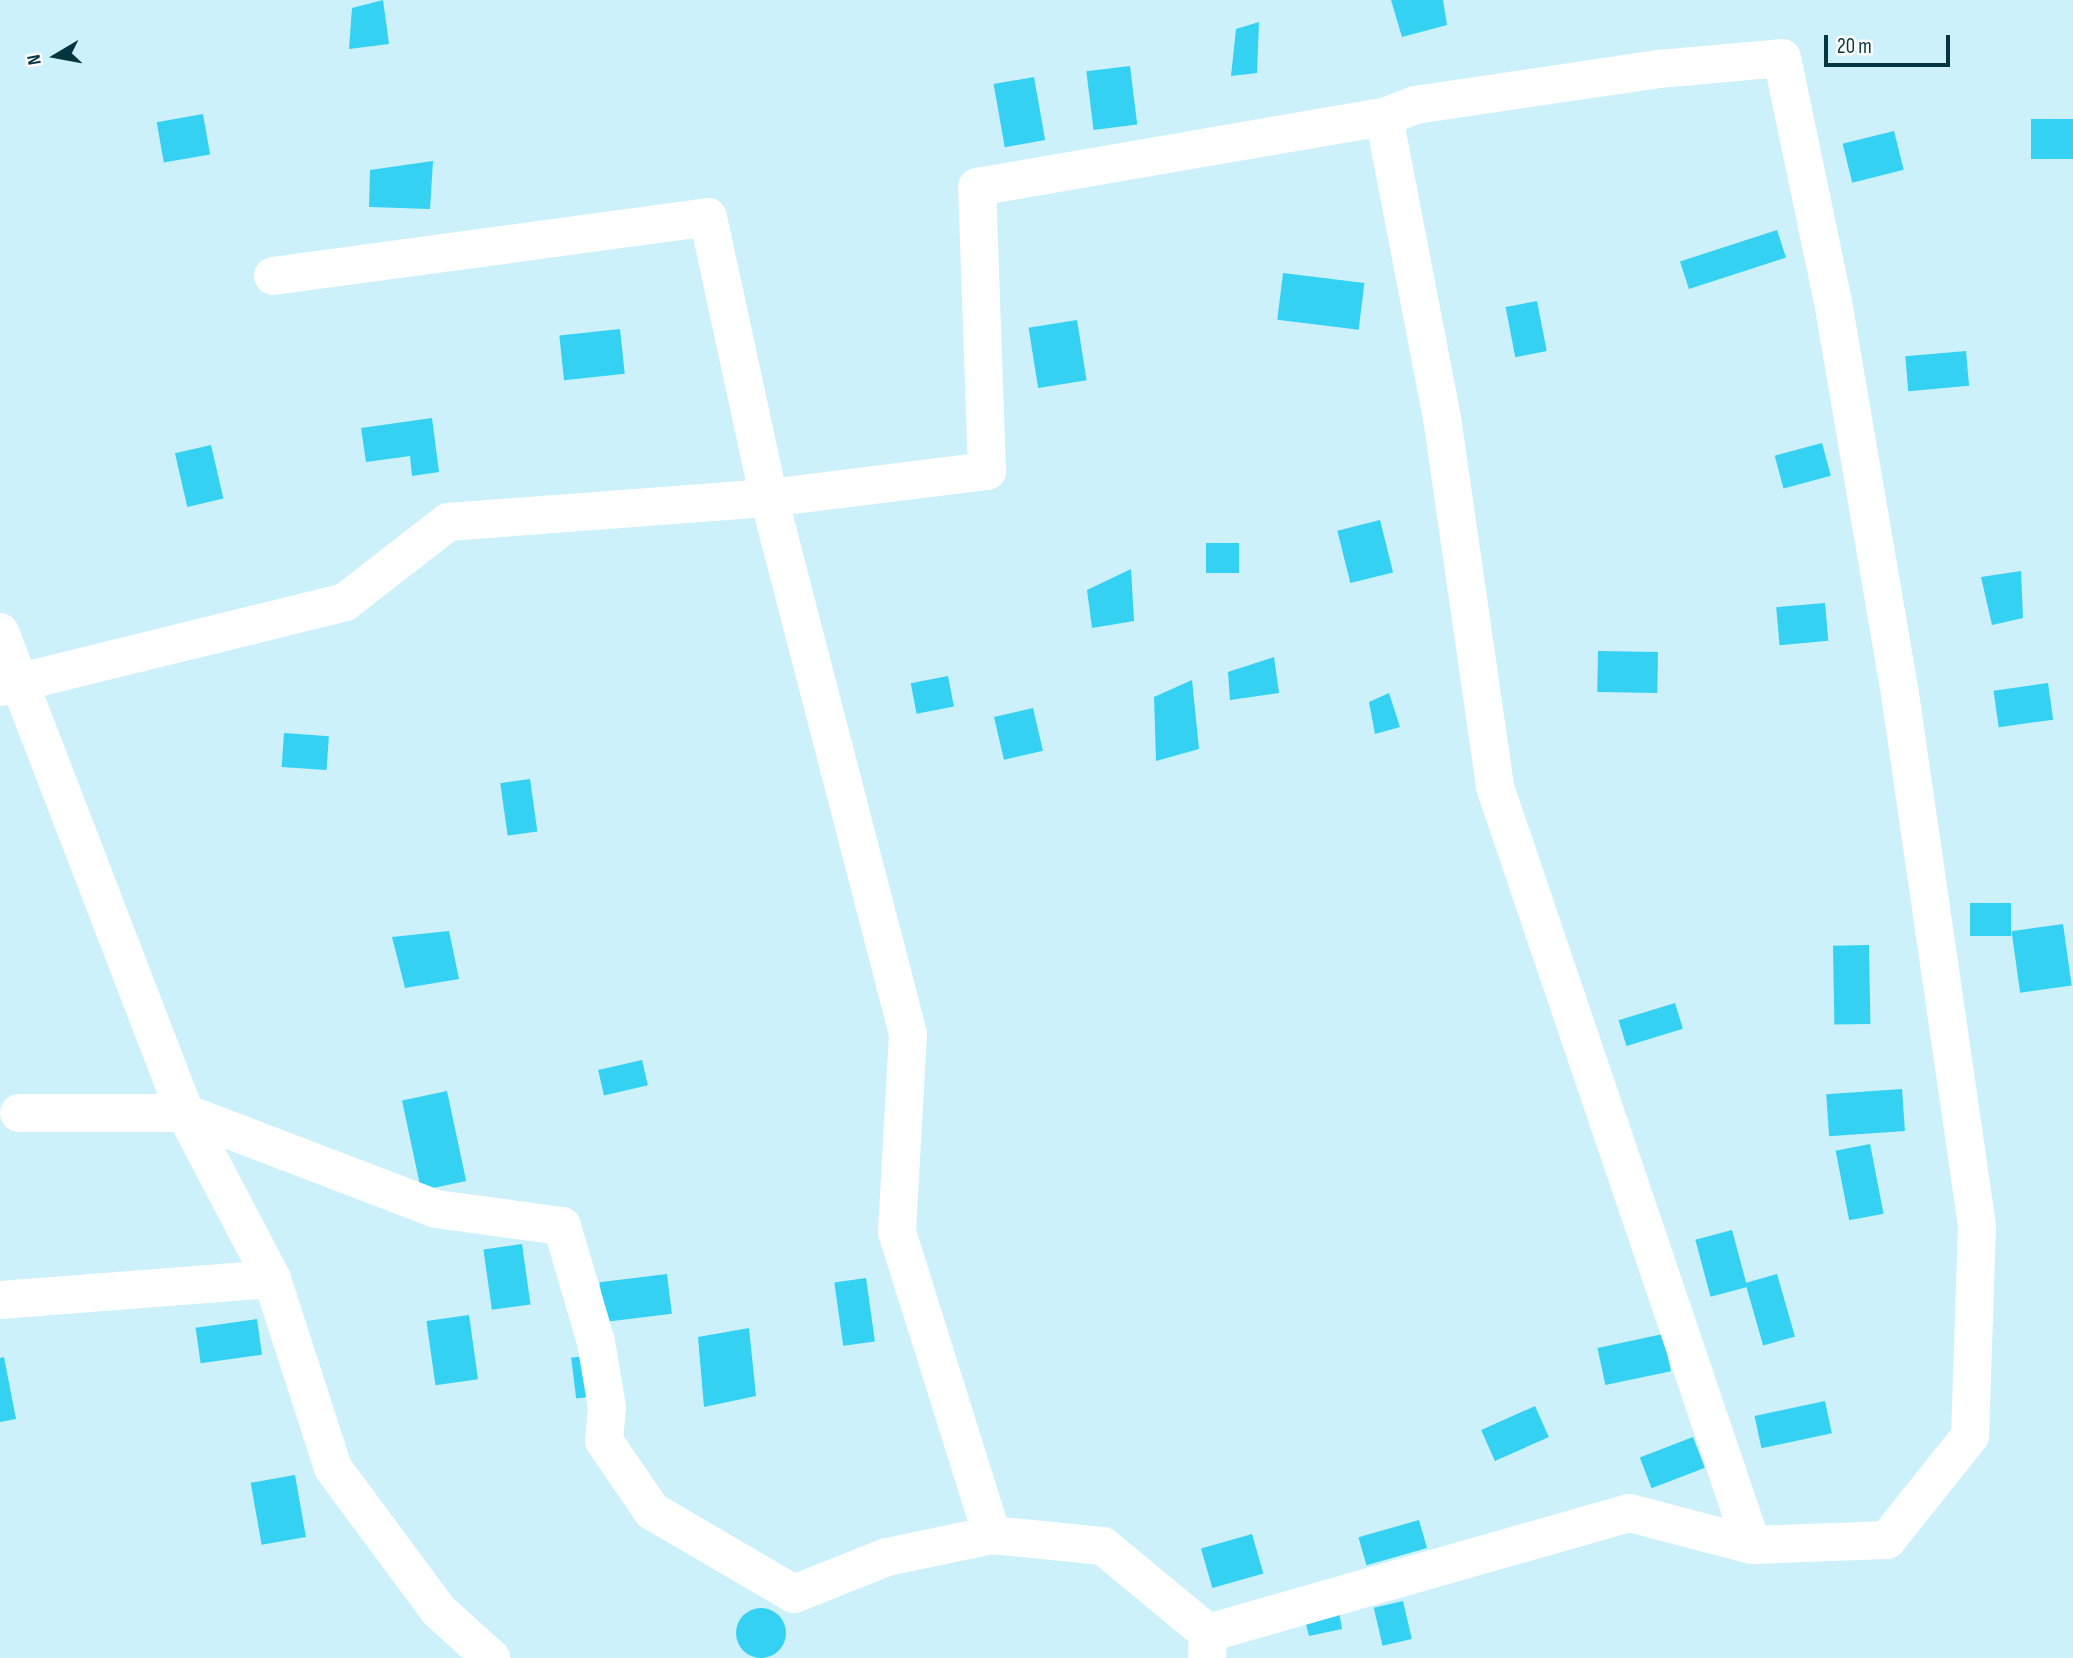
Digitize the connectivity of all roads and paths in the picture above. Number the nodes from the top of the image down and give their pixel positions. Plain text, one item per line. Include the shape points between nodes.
1 (1384, 117) junction
2 (273, 276) dead end
3 (769, 498) junction
4 (0, 632) edge
5 (10, 683) edge
6 (19, 1113) dead end
7 (185, 1113) junction
8 (272, 1279) junction
9 (0, 1300) edge
10 (992, 1535) junction
11 (1752, 1545) junction
12 (1208, 1645) edge
13 (491, 1658) edge

1 - 3 street via 977,187 987,471
1 - 11 street via 1442,418 1496,787
1 - 11 street via 1415,105 1782,58 1833,302 1900,694 1977,1226 1970,1436 1887,1540
2 - 3 street via 708,217
3 - 5 street via 448,523 345,602
3 - 10 street via 908,1034 897,1232
4 - 5 street
5 - 7 street
6 - 7 street
7 - 8 street
7 - 10 street via 436,1209 562,1226 596,1342 607,1407 604,1441 652,1511 794,1594 887,1557
8 - 9 street
8 - 13 street via 333,1468 438,1610
10 - 12 street via 1103,1546
11 - 12 street via 1629,1513

